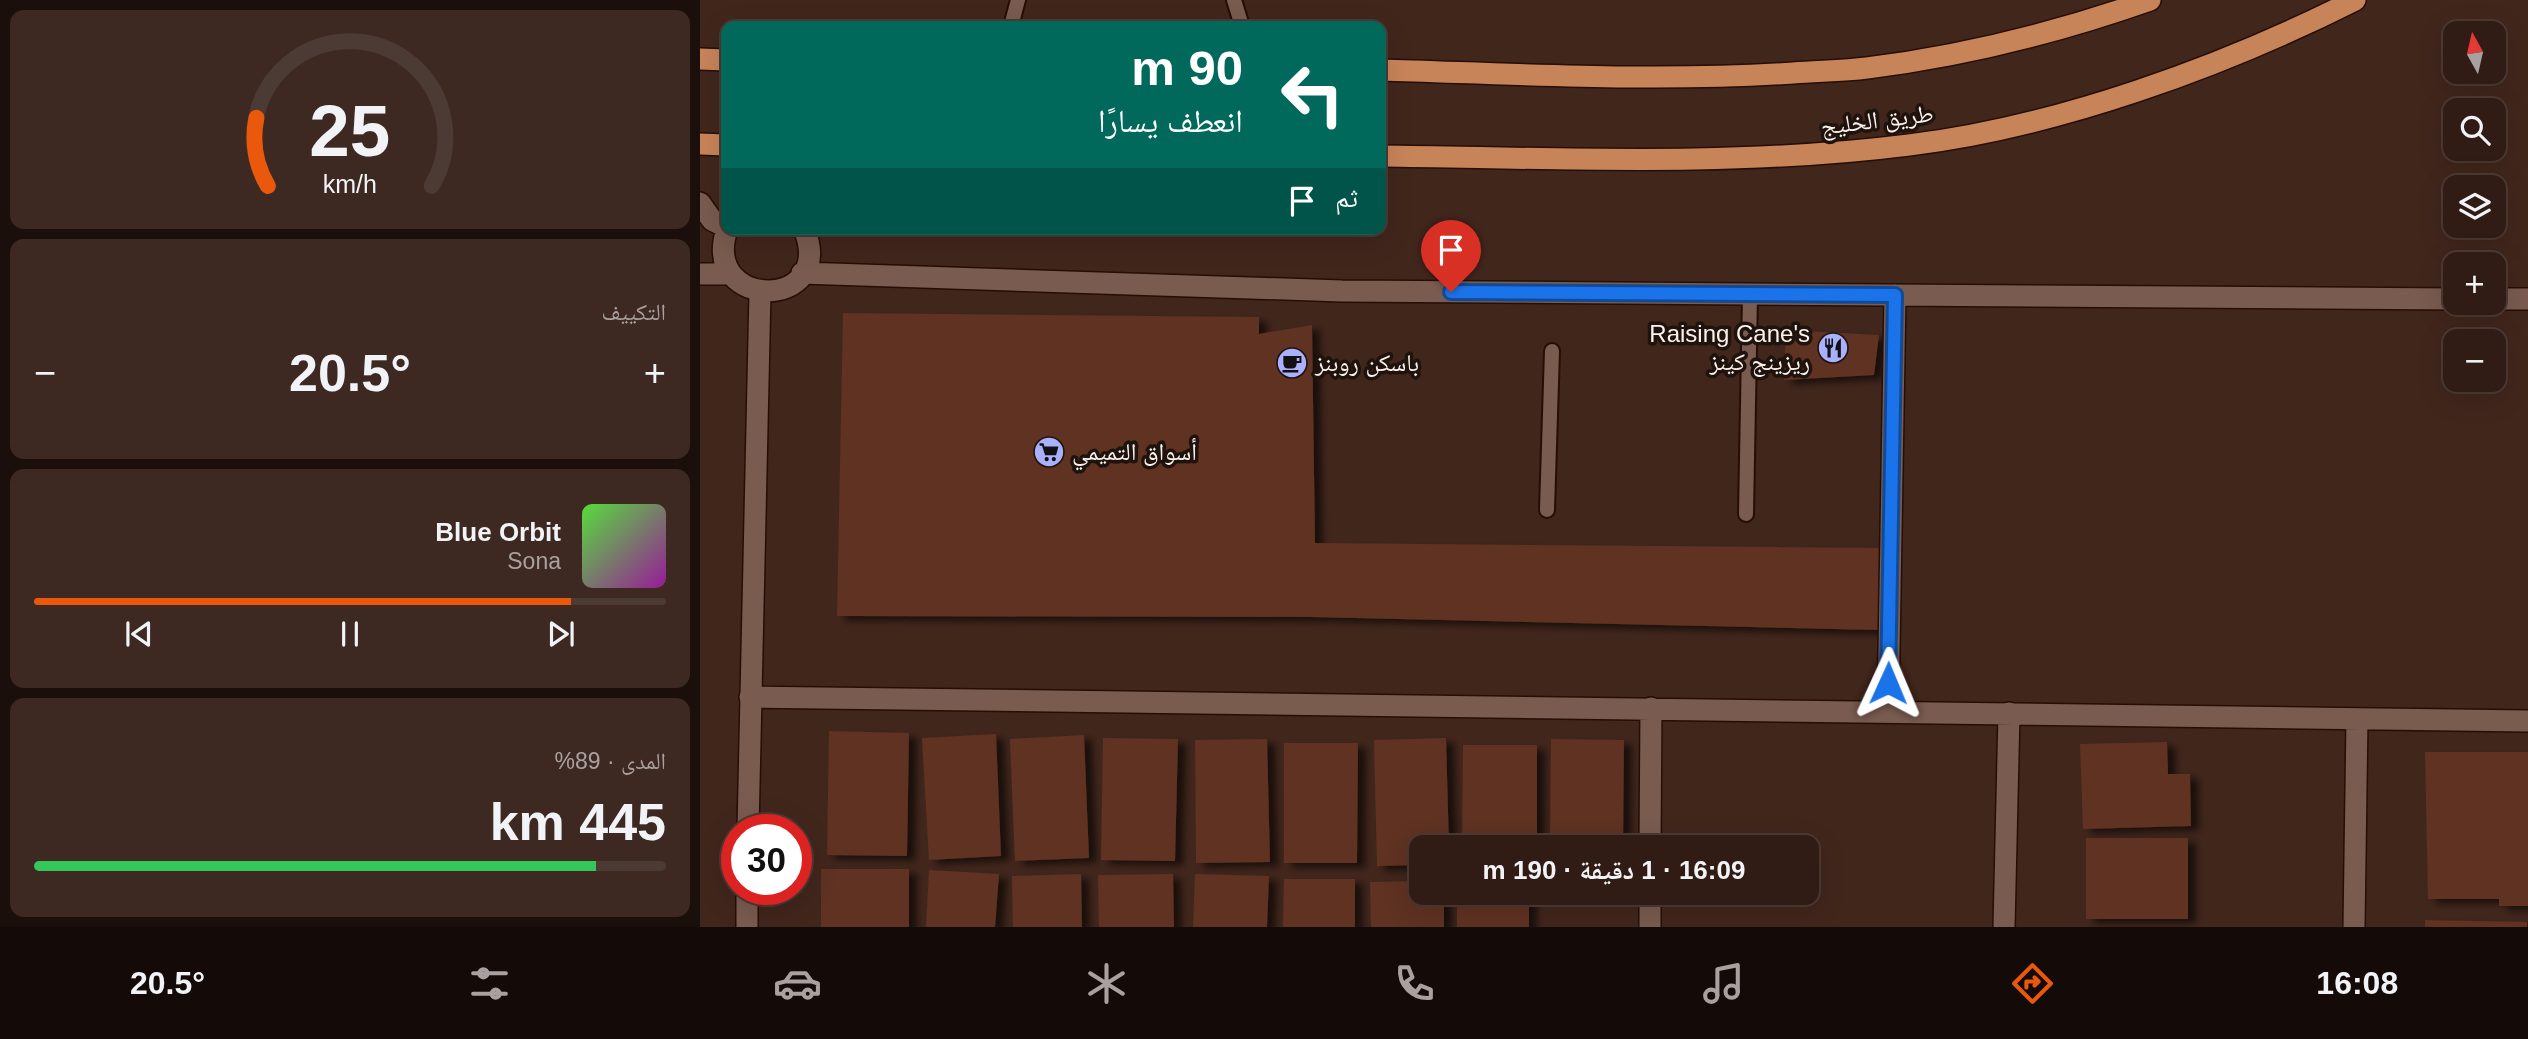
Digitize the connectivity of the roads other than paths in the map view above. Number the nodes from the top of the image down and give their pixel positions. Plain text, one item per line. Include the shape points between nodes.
1 (1018, 0) edge
2 (1234, 0) edge
3 (2150, 0) edge
4 (2355, 0) edge
5 (1012, 21) edge
6 (1240, 21) edge
7 (700, 60) edge
8 (721, 60) edge
9 (1386, 71) edge
10 (700, 144) edge
11 (721, 145) edge
12 (1386, 156) edge
13 (700, 203) edge
14 (721, 225) edge
15 (725, 235) edge
16 (805, 235) edge
17 (802, 273) junction
18 (700, 274) edge
19 (730, 274) junction
20 (760, 292) junction
21 (1750, 294) junction
22 (1895, 295) junction
23 (2443, 299) edge
24 (2506, 299) edge
25 (2528, 299) edge
26 (1552, 351) dead end
27 (1547, 510) dead end
28 (1746, 514) dead end
29 (750, 697) junction
30 (1651, 708) junction
31 (1888, 711) junction
32 (2009, 713) junction
33 (2357, 719) junction
34 (2528, 721) edge
35 (748, 814) edge
36 (1650, 835) edge
37 (747, 905) edge
38 (1650, 905) edge
39 (747, 927) edge
40 (1650, 927) edge
41 (2004, 927) edge
42 (2354, 927) edge

1 - 5 lane
2 - 6 lane
3 - 9 main road via 2070,27 1867,68 1734,77
4 - 12 main road, طريق الخليج via 2212,63 2122,96 2019,125 1911,145 1800,156 1660,159
7 - 8 main road
10 - 11 main road
13 - 14 street
15 - 19 street via 722,251
16 - 17 street via 809,250
17 - 20 street via 784,289
17 - 21 street via 1342,291
18 - 19 street
19 - 20 street via 738,283
20 - 29 street
21 - 22 street
21 - 28 lane
22 - 23 street
22 - 31 street
24 - 25 street
26 - 27 lane
29 - 30 street
29 - 35 street
30 - 31 street
30 - 36 street
31 - 32 street
32 - 33 street
32 - 41 street
33 - 34 street
33 - 42 street
37 - 39 street
38 - 40 street

